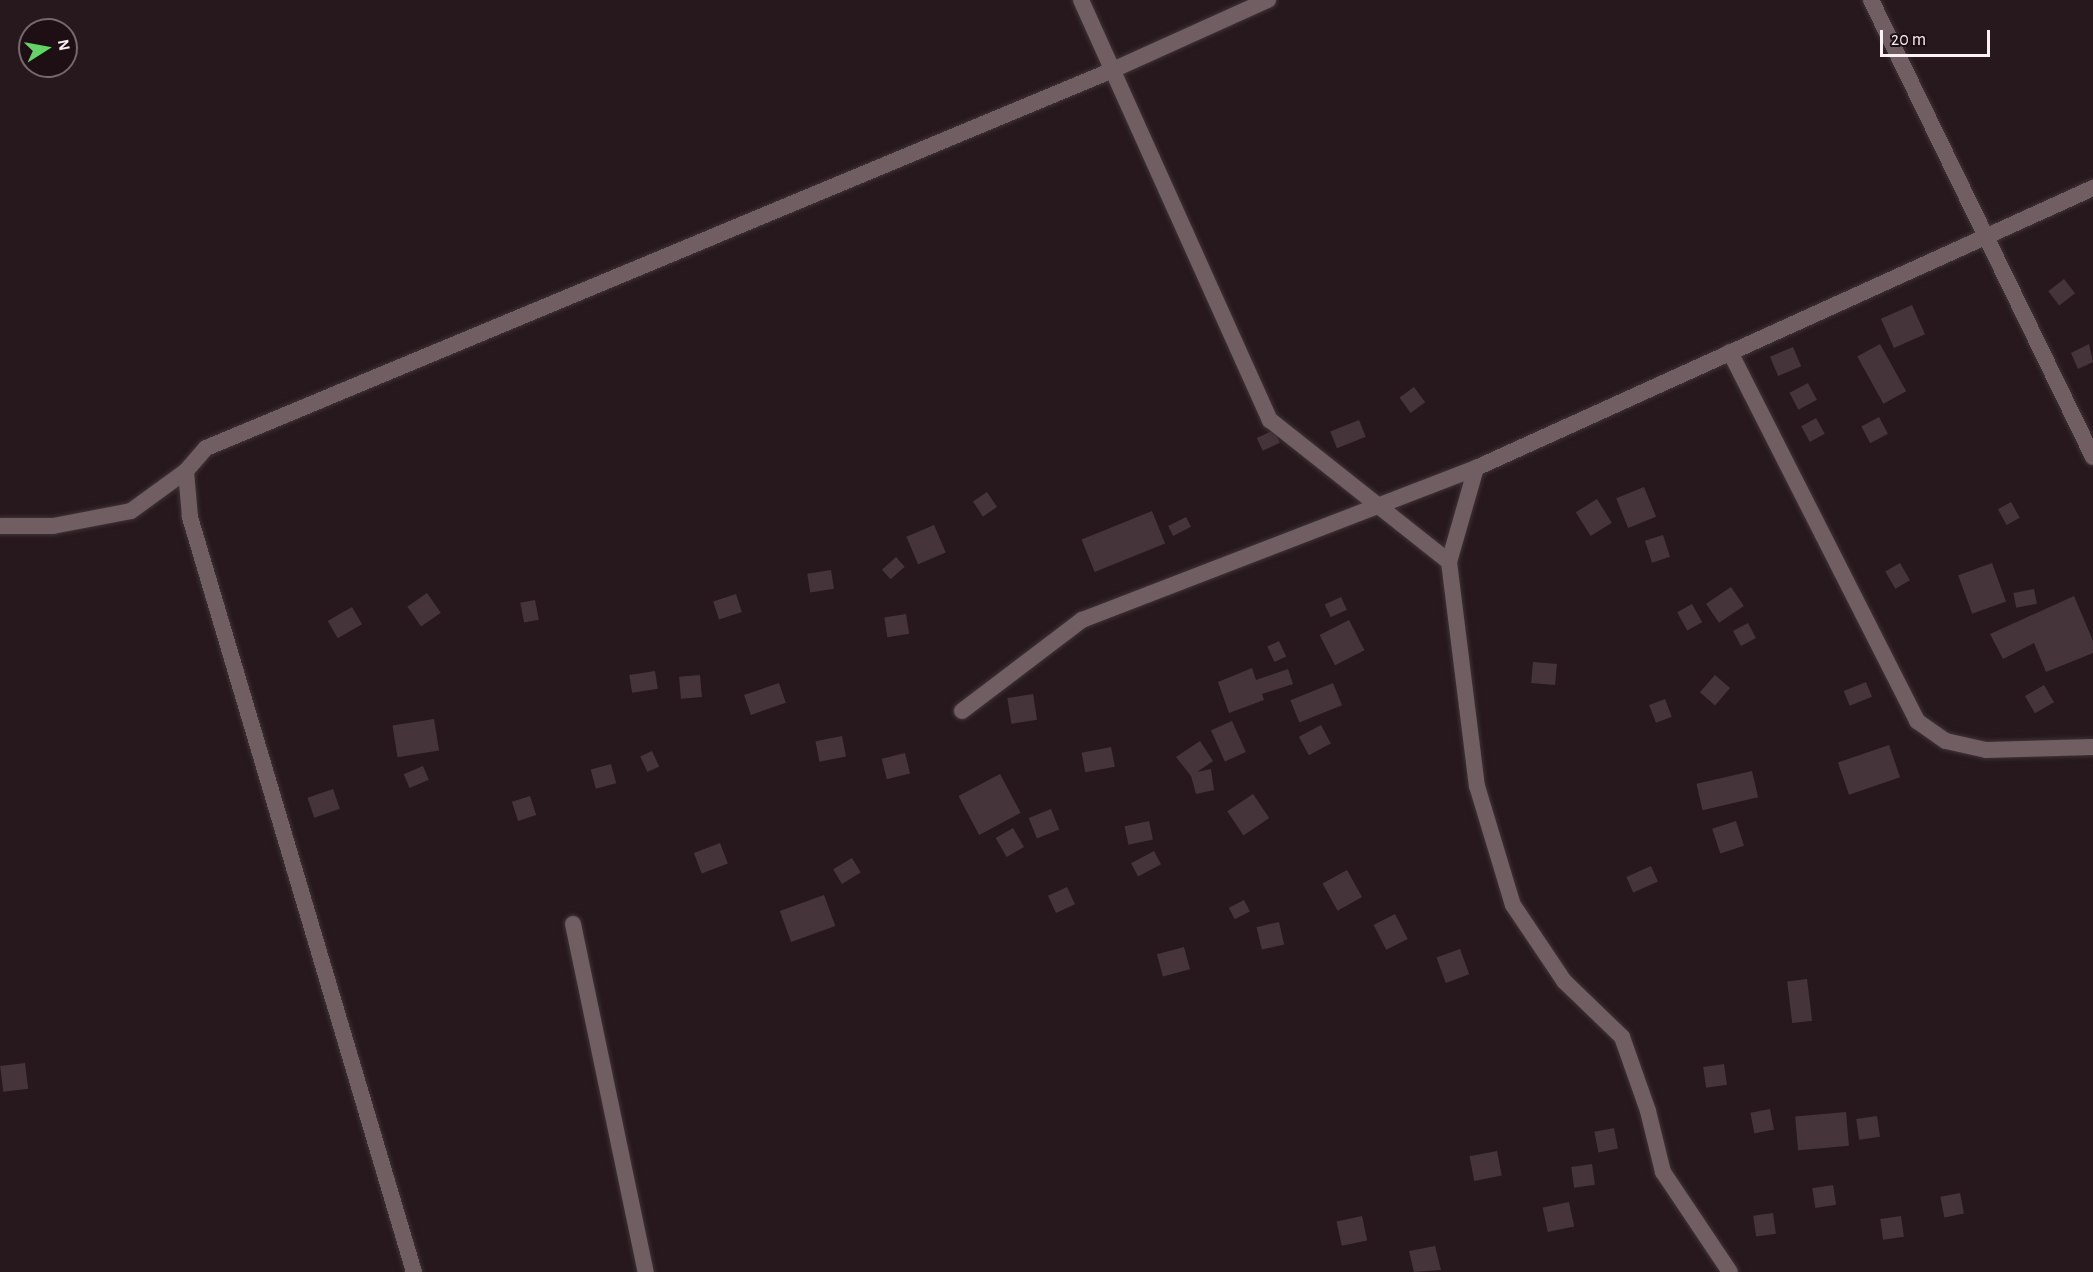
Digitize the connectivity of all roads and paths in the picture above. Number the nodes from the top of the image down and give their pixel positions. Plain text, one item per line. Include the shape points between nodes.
1 (1081, 0) edge
2 (1268, 0) edge
3 (1871, 0) edge
4 (1115, 69) junction
5 (2093, 188) edge
6 (1985, 237) junction
7 (1730, 352) junction
8 (2093, 457) edge
9 (1476, 468) junction
10 (186, 471) junction
11 (1377, 504) junction
12 (0, 526) edge
13 (1449, 562) junction
14 (962, 711) dead end
15 (2093, 747) edge
16 (573, 924) dead end
17 (414, 1272) edge
18 (646, 1272) edge
19 (1730, 1272) edge

1 - 4 street
2 - 4 street
3 - 6 street
4 - 10 street via 206,448
4 - 11 street via 1270,420
5 - 6 street
6 - 7 street
6 - 8 street
7 - 9 street
7 - 15 street via 1917,721 1946,741 1986,750
9 - 11 street
9 - 13 street
10 - 12 street via 131,511 53,526
10 - 17 street via 190,517
11 - 13 street
11 - 14 street via 1082,620
13 - 19 street via 1477,786 1513,905 1564,981 1622,1037 1648,1111 1663,1172
16 - 18 street

